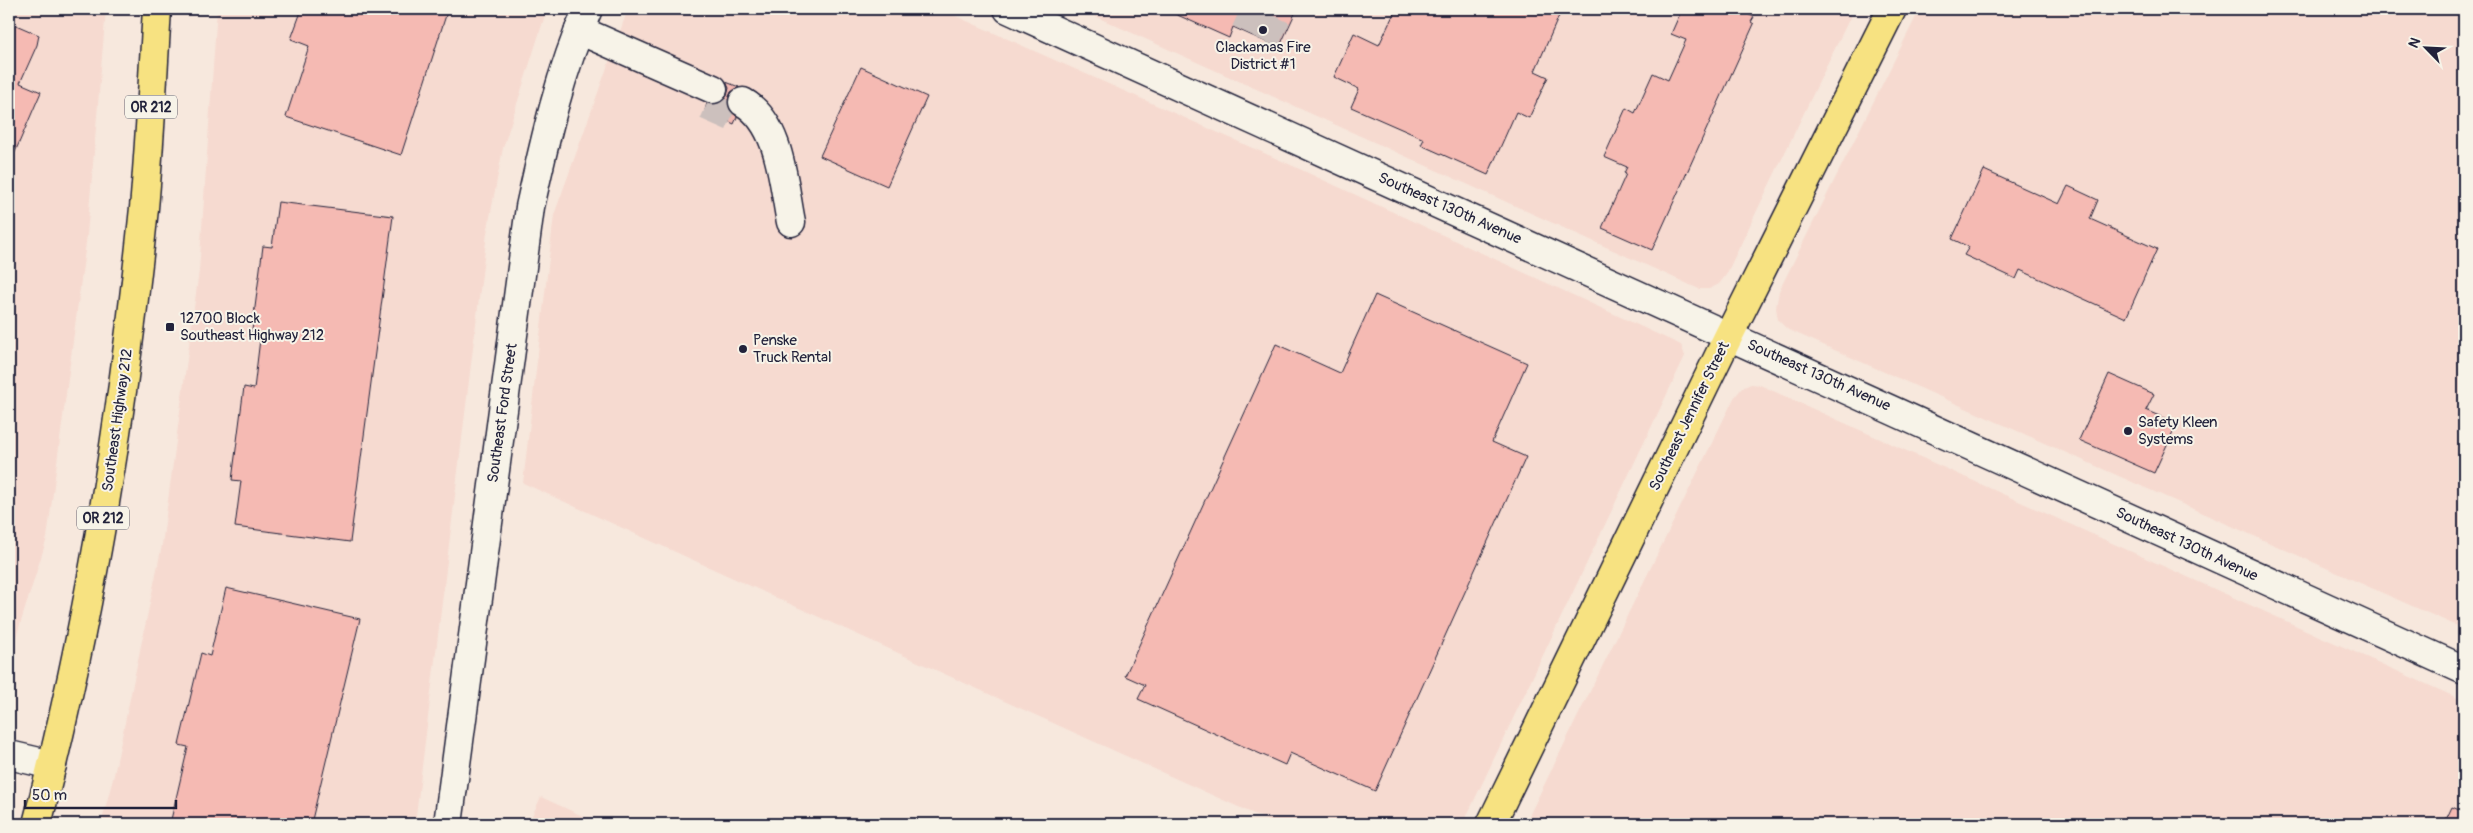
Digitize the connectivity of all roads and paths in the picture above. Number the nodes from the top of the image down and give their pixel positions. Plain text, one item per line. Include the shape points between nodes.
1 (158, 9) edge
2 (1008, 9) edge
3 (1892, 9) edge
4 (580, 28) edge
5 (710, 98) tunnel mouth
6 (739, 111) tunnel mouth
7 (783, 219) dead end
8 (1729, 335) junction
9 (2463, 667) edge
10 (9, 755) edge
11 (52, 764) junction
12 (37, 824) edge
13 (448, 824) edge
14 (1490, 824) edge

1 - 11 main road, Southeast Highway 212 / OR 212 via 144,206 126,361 102,528
2 - 8 street, Southeast 130th Avenue
3 - 8 main road, Southeast Jennifer Street
4 - 5 street
4 - 13 street, Southeast Ford Street via 552,112 530,207
6 - 7 street via 764,154
8 - 9 street, Southeast 130th Avenue
8 - 14 main road, Southeast Jennifer Street
10 - 11 street
11 - 12 main road, Southeast Highway 212 / OR 212

